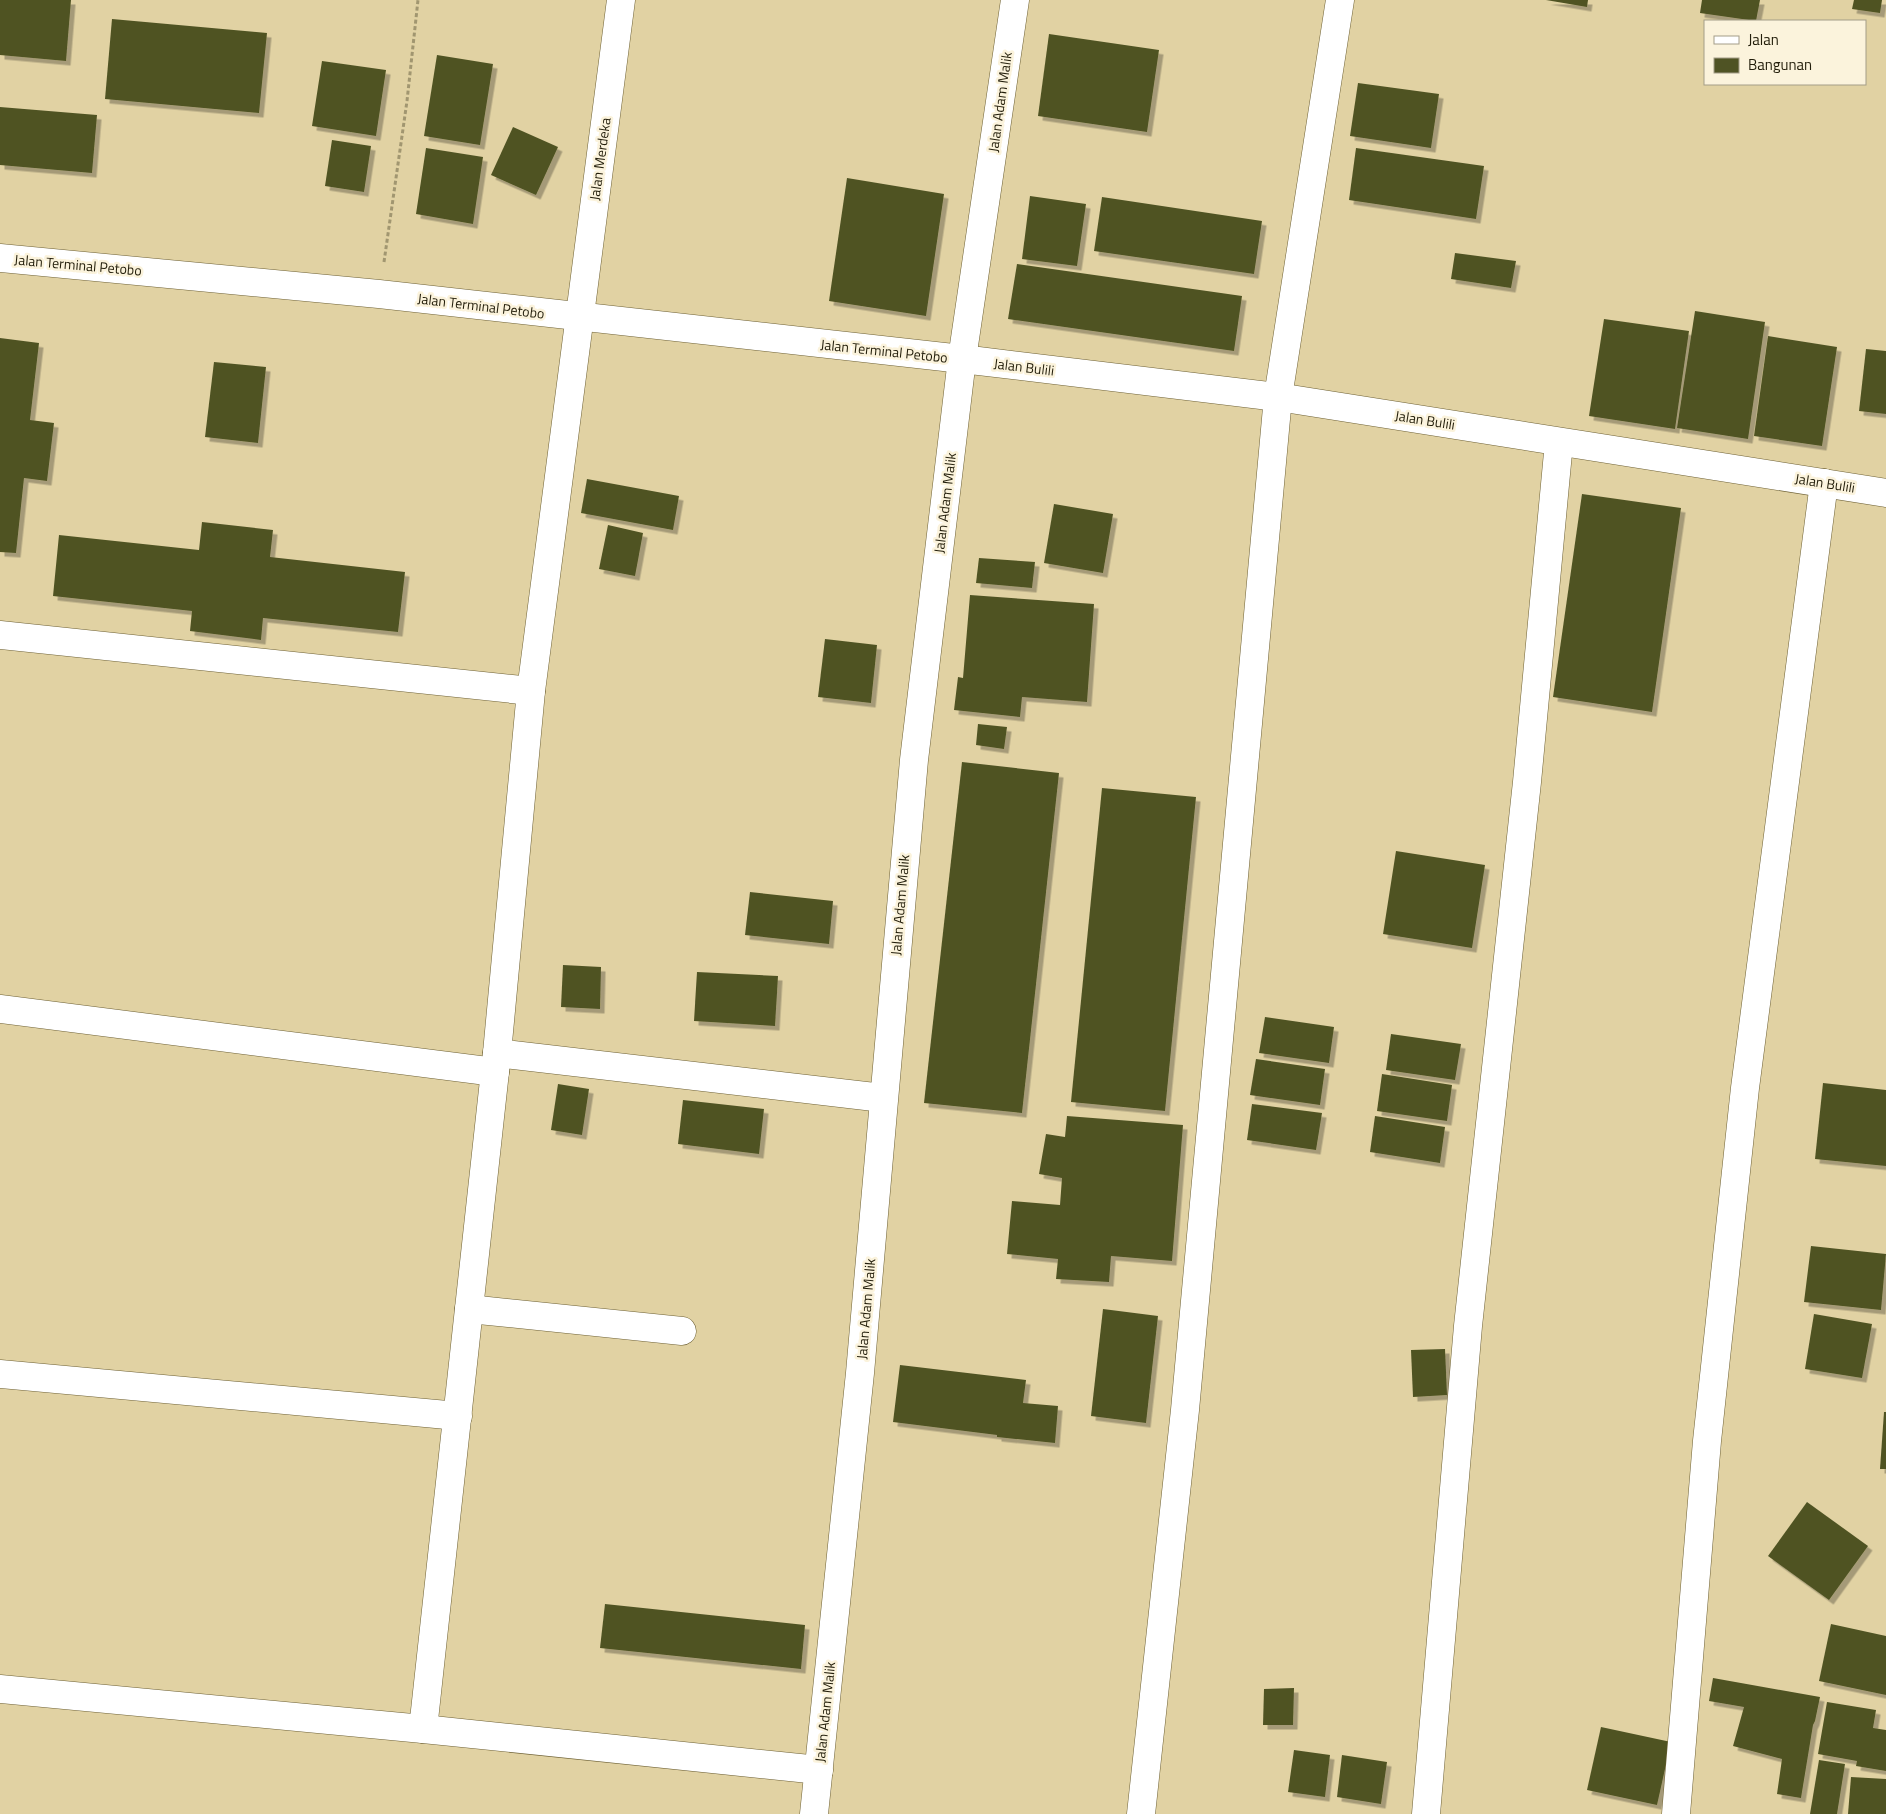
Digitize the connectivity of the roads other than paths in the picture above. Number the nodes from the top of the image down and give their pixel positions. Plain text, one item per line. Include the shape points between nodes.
1 (621, 0) edge
2 (1015, 0) edge
3 (1340, 0) edge
4 (0, 258) edge
5 (579, 318) junction
6 (962, 360) junction
7 (1278, 397) junction
8 (1559, 442) junction
9 (1824, 483) junction
10 (1886, 493) edge
11 (0, 635) edge
12 (531, 691) junction
13 (0, 1009) edge
14 (496, 1063) junction
15 (883, 1098) junction
16 (469, 1309) junction
17 (682, 1331) dead end
18 (0, 1374) edge
19 (458, 1416) junction
20 (0, 1690) edge
21 (423, 1730) junction
22 (819, 1770) junction
23 (814, 1814) edge
24 (1141, 1814) edge
25 (1426, 1814) edge
26 (1676, 1814) edge

1 - 5 street, Jalan Merdeka
2 - 6 street, Jalan Adam Malik
3 - 7 street
4 - 5 street, Jalan Terminal Petobo via 379,294
5 - 6 street, Jalan Terminal Petobo
5 - 12 street, Jalan Merdeka
6 - 7 street, Jalan Bulili
6 - 15 street, Jalan Adam Malik via 914,760
7 - 8 street, Jalan Bulili
7 - 24 street via 1186,1400
8 - 9 street, Jalan Bulili
8 - 25 street via 1526,792 1468,1326
9 - 10 street, Jalan Bulili
9 - 26 street via 1744,1097 1708,1441
11 - 12 street
12 - 14 street, Jalan Merdeka
13 - 14 street
14 - 15 street
14 - 16 street, Jalan Merdeka
15 - 22 street, Jalan Adam Malik via 860,1373
16 - 17 street
16 - 19 street, Jalan Merdeka
18 - 19 street
19 - 21 street, Jalan Merdeka
20 - 21 street
21 - 22 street
22 - 23 street, Jalan Adam Malik

